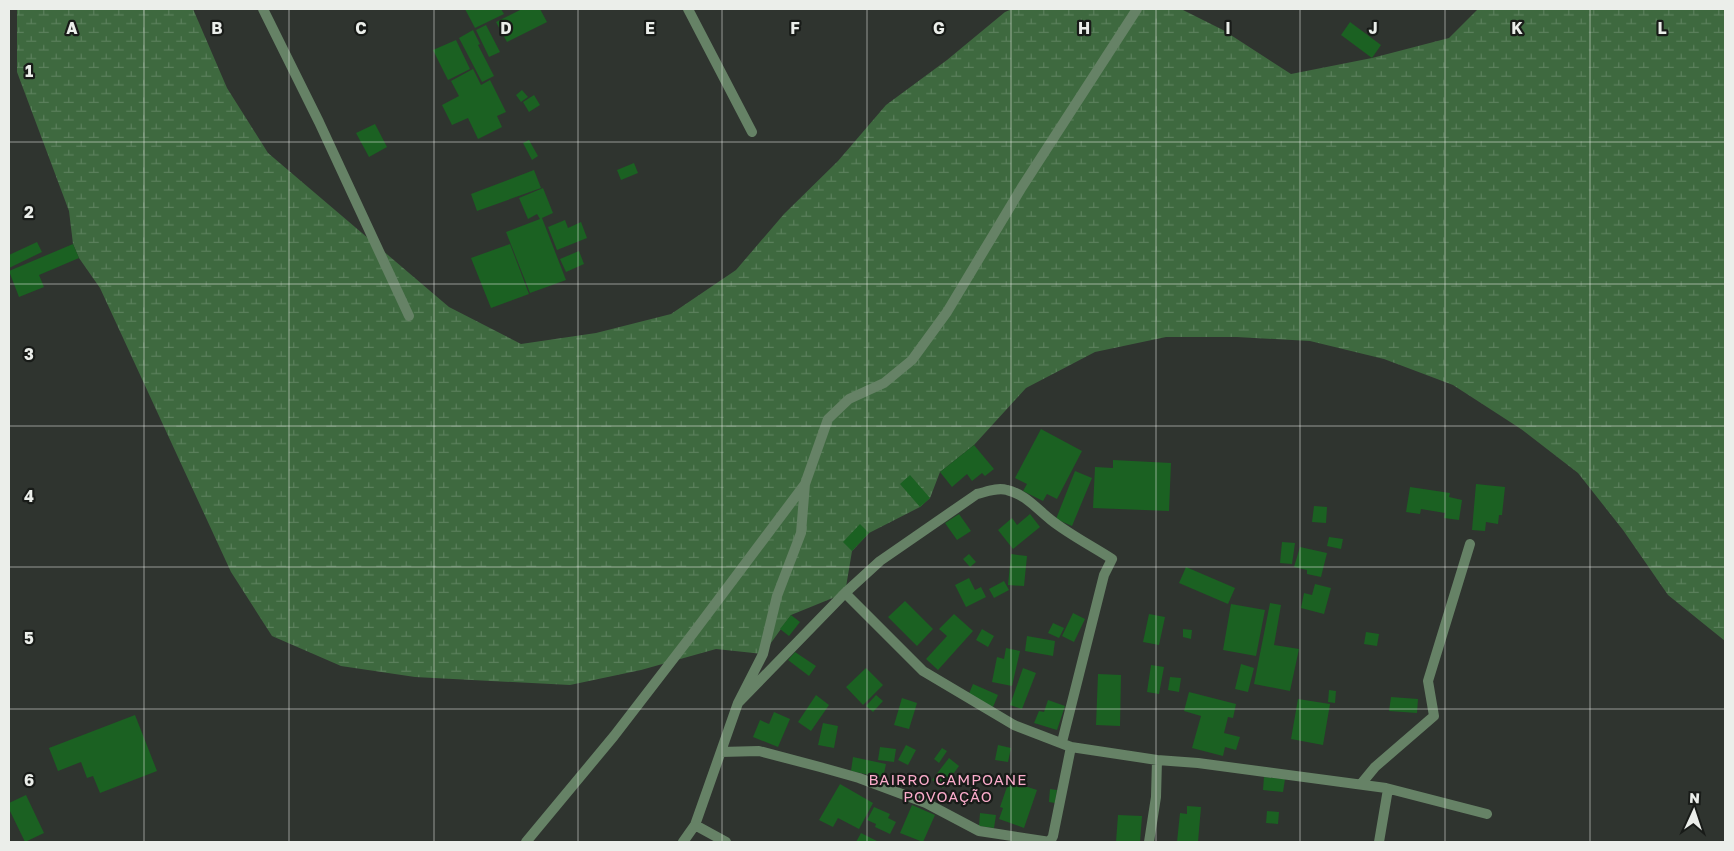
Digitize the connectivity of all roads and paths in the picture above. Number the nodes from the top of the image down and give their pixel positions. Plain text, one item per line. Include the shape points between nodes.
1 (264, 9) edge
2 (688, 9) edge
3 (1137, 9) edge
4 (752, 132) dead end
5 (408, 316) dead end
6 (805, 484) junction
7 (1470, 544) dead end
8 (845, 593) junction
9 (738, 703) junction
10 (1066, 745) junction
11 (721, 752) junction
12 (1157, 760) junction
13 (1361, 784) junction
14 (1388, 789) junction
15 (1487, 814) dead end
16 (695, 825) junction
17 (526, 842) edge
18 (683, 842) edge
19 (726, 842) edge
20 (1149, 842) edge
21 (1379, 842) edge

1 - 5 street
2 - 4 street
3 - 6 street via 1022,187 947,312 912,360 884,383 849,399 828,418
6 - 9 street via 801,533 777,596 763,654
6 - 17 street via 614,736
7 - 13 street via 1428,681 1434,716
8 - 9 street
8 - 10 street via 923,671 1014,725
8 - 10 street via 880,561 977,494 1006,489 1028,500 1051,520 1112,559 1104,575
9 - 11 street
10 - 11 street via 1050,842 979,831 926,802 828,769 759,751
10 - 12 street
11 - 16 street
12 - 13 street
12 - 20 street via 1156,797
13 - 14 street
14 - 15 street
14 - 21 street
16 - 18 street
16 - 19 street

